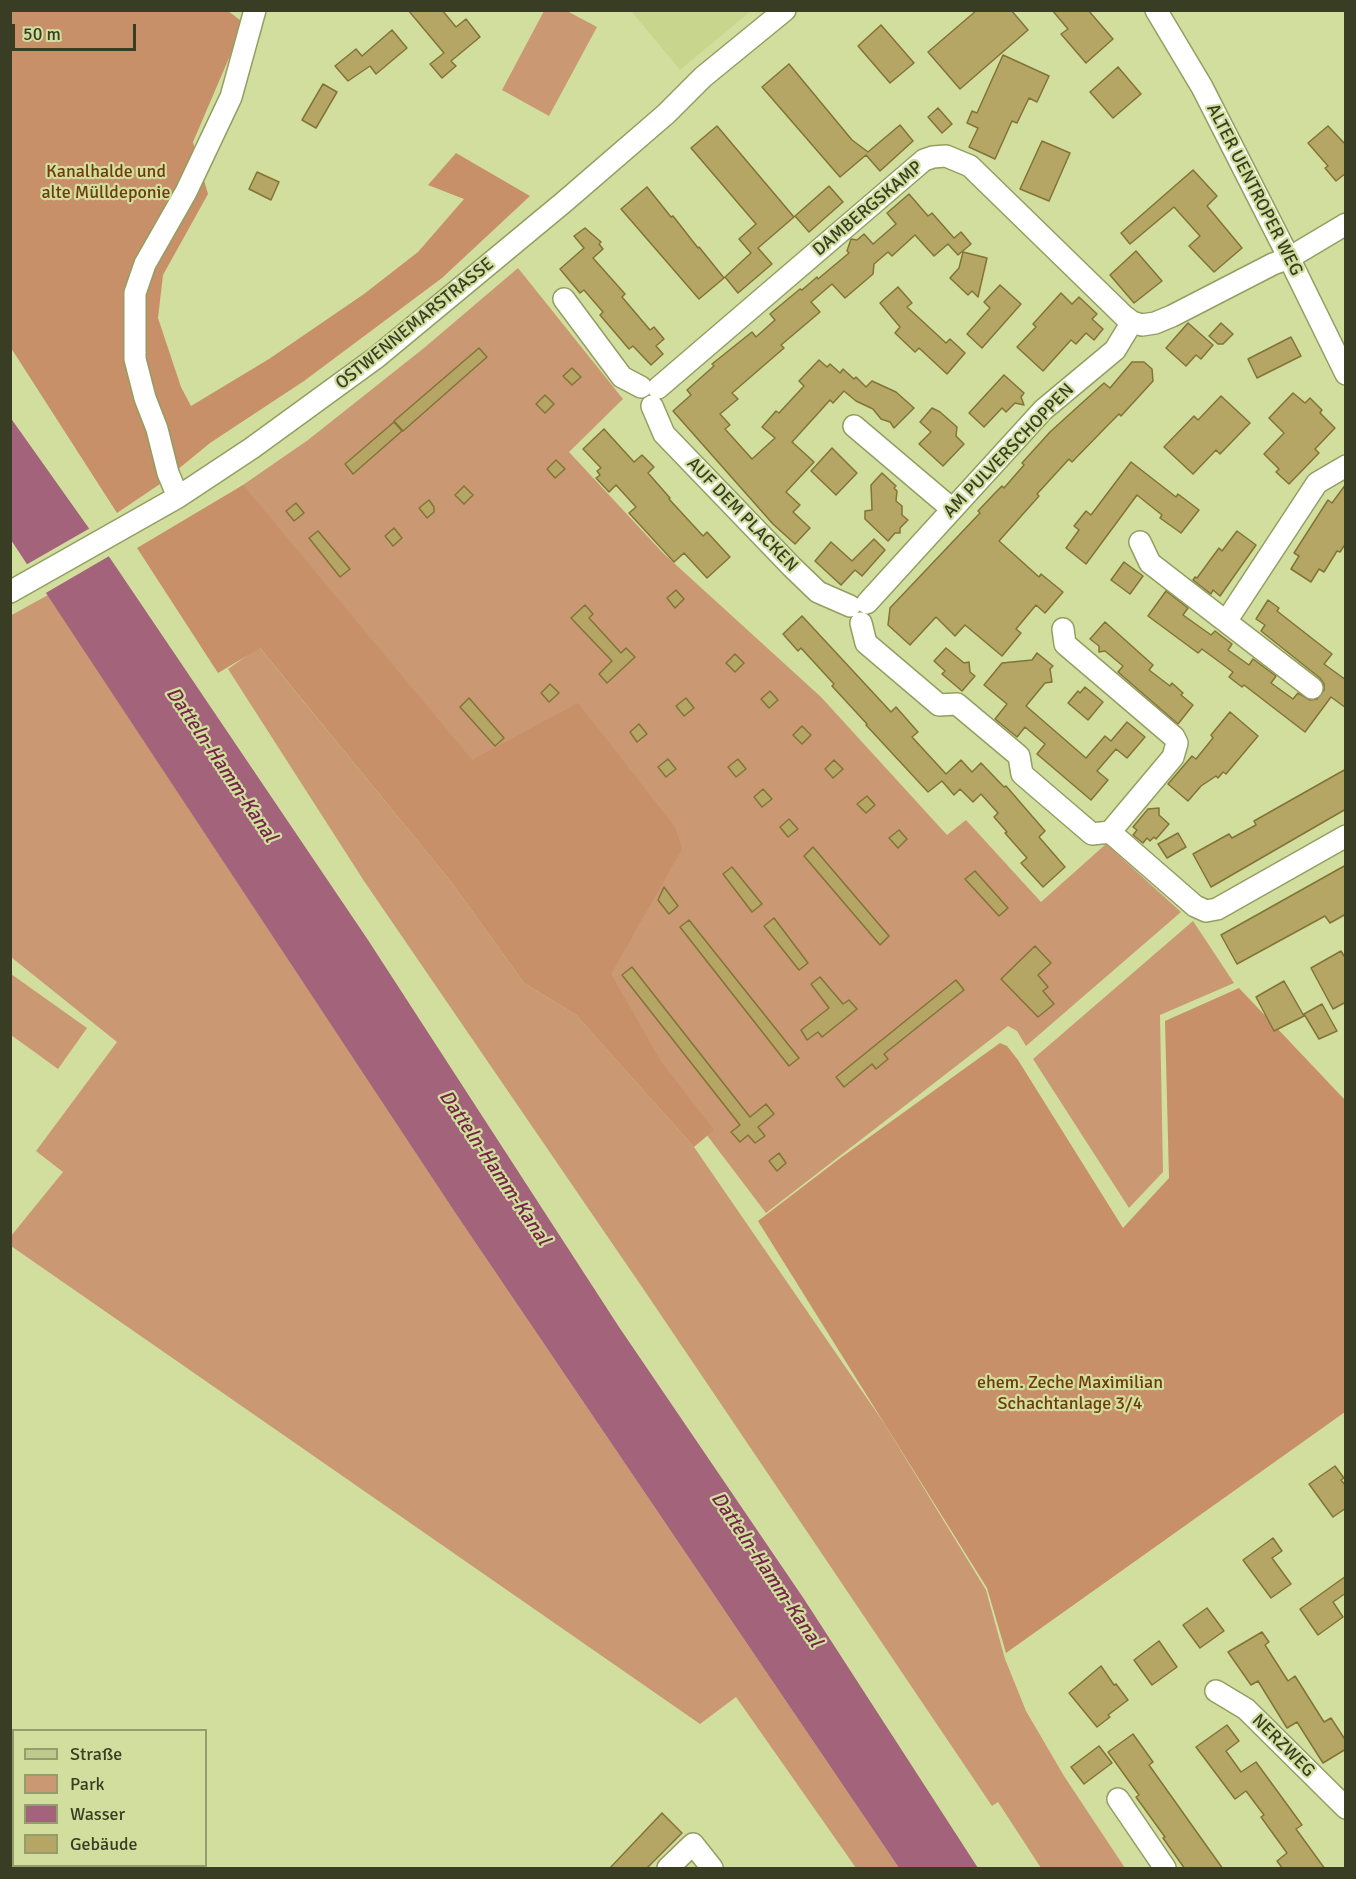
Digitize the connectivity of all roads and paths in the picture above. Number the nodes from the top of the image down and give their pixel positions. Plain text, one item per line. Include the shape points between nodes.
1 (255, 10) edge
2 (785, 10) edge
3 (1156, 10) edge
4 (1346, 224) edge
5 (1289, 258) junction
6 (564, 299) dead end
7 (1132, 322) junction
8 (1346, 374) edge
9 (650, 393) junction
10 (854, 426) dead end
11 (1346, 466) edge
12 (178, 497) junction
13 (951, 509) junction
14 (1140, 542) dead end
15 (10, 592) edge
16 (859, 611) junction
17 (1227, 620) junction
18 (1063, 629) dead end
19 (1312, 688) dead end
20 (1110, 832) junction
21 (1346, 836) edge
22 (1216, 1691) dead end
23 (1118, 1799) dead end
24 (1346, 1808) edge
25 (668, 1869) edge
26 (712, 1869) edge
27 (1165, 1869) edge

1 - 12 street via 231,97 186,192 145,264 135,293 135,359 144,398
2 - 12 street, OSTWENNEMARSTRASSE via 377,357
3 - 5 street, ALTER UENTROPER WEG via 1202,87
4 - 5 street
5 - 7 street via 1173,316 1142,325
5 - 8 street, ALTER UENTROPER WEG
6 - 9 street via 622,377
7 - 9 street, DAMBERGSKAMP via 970,166 946,156 933,157 916,166
7 - 13 street, AM PULVERSCHOPPEN via 1115,350 1043,410
9 - 16 street, AUF DEM PLACKEN via 664,434 818,592
10 - 13 street
11 - 17 street via 1317,483
12 - 15 street, OSTWENNEMARSTRASSE
13 - 16 street, AM PULVERSCHOPPEN
14 - 17 street via 1150,563
16 - 20 street via 866,643 939,705 957,704 1019,756 1023,774 1092,834
17 - 19 street
18 - 20 street via 1065,644 1177,743 1173,757
20 - 21 street via 1195,906 1206,911 1233,901
22 - 24 street, NERZWEG via 1246,1708
23 - 27 street
25 - 26 street via 693,1844

